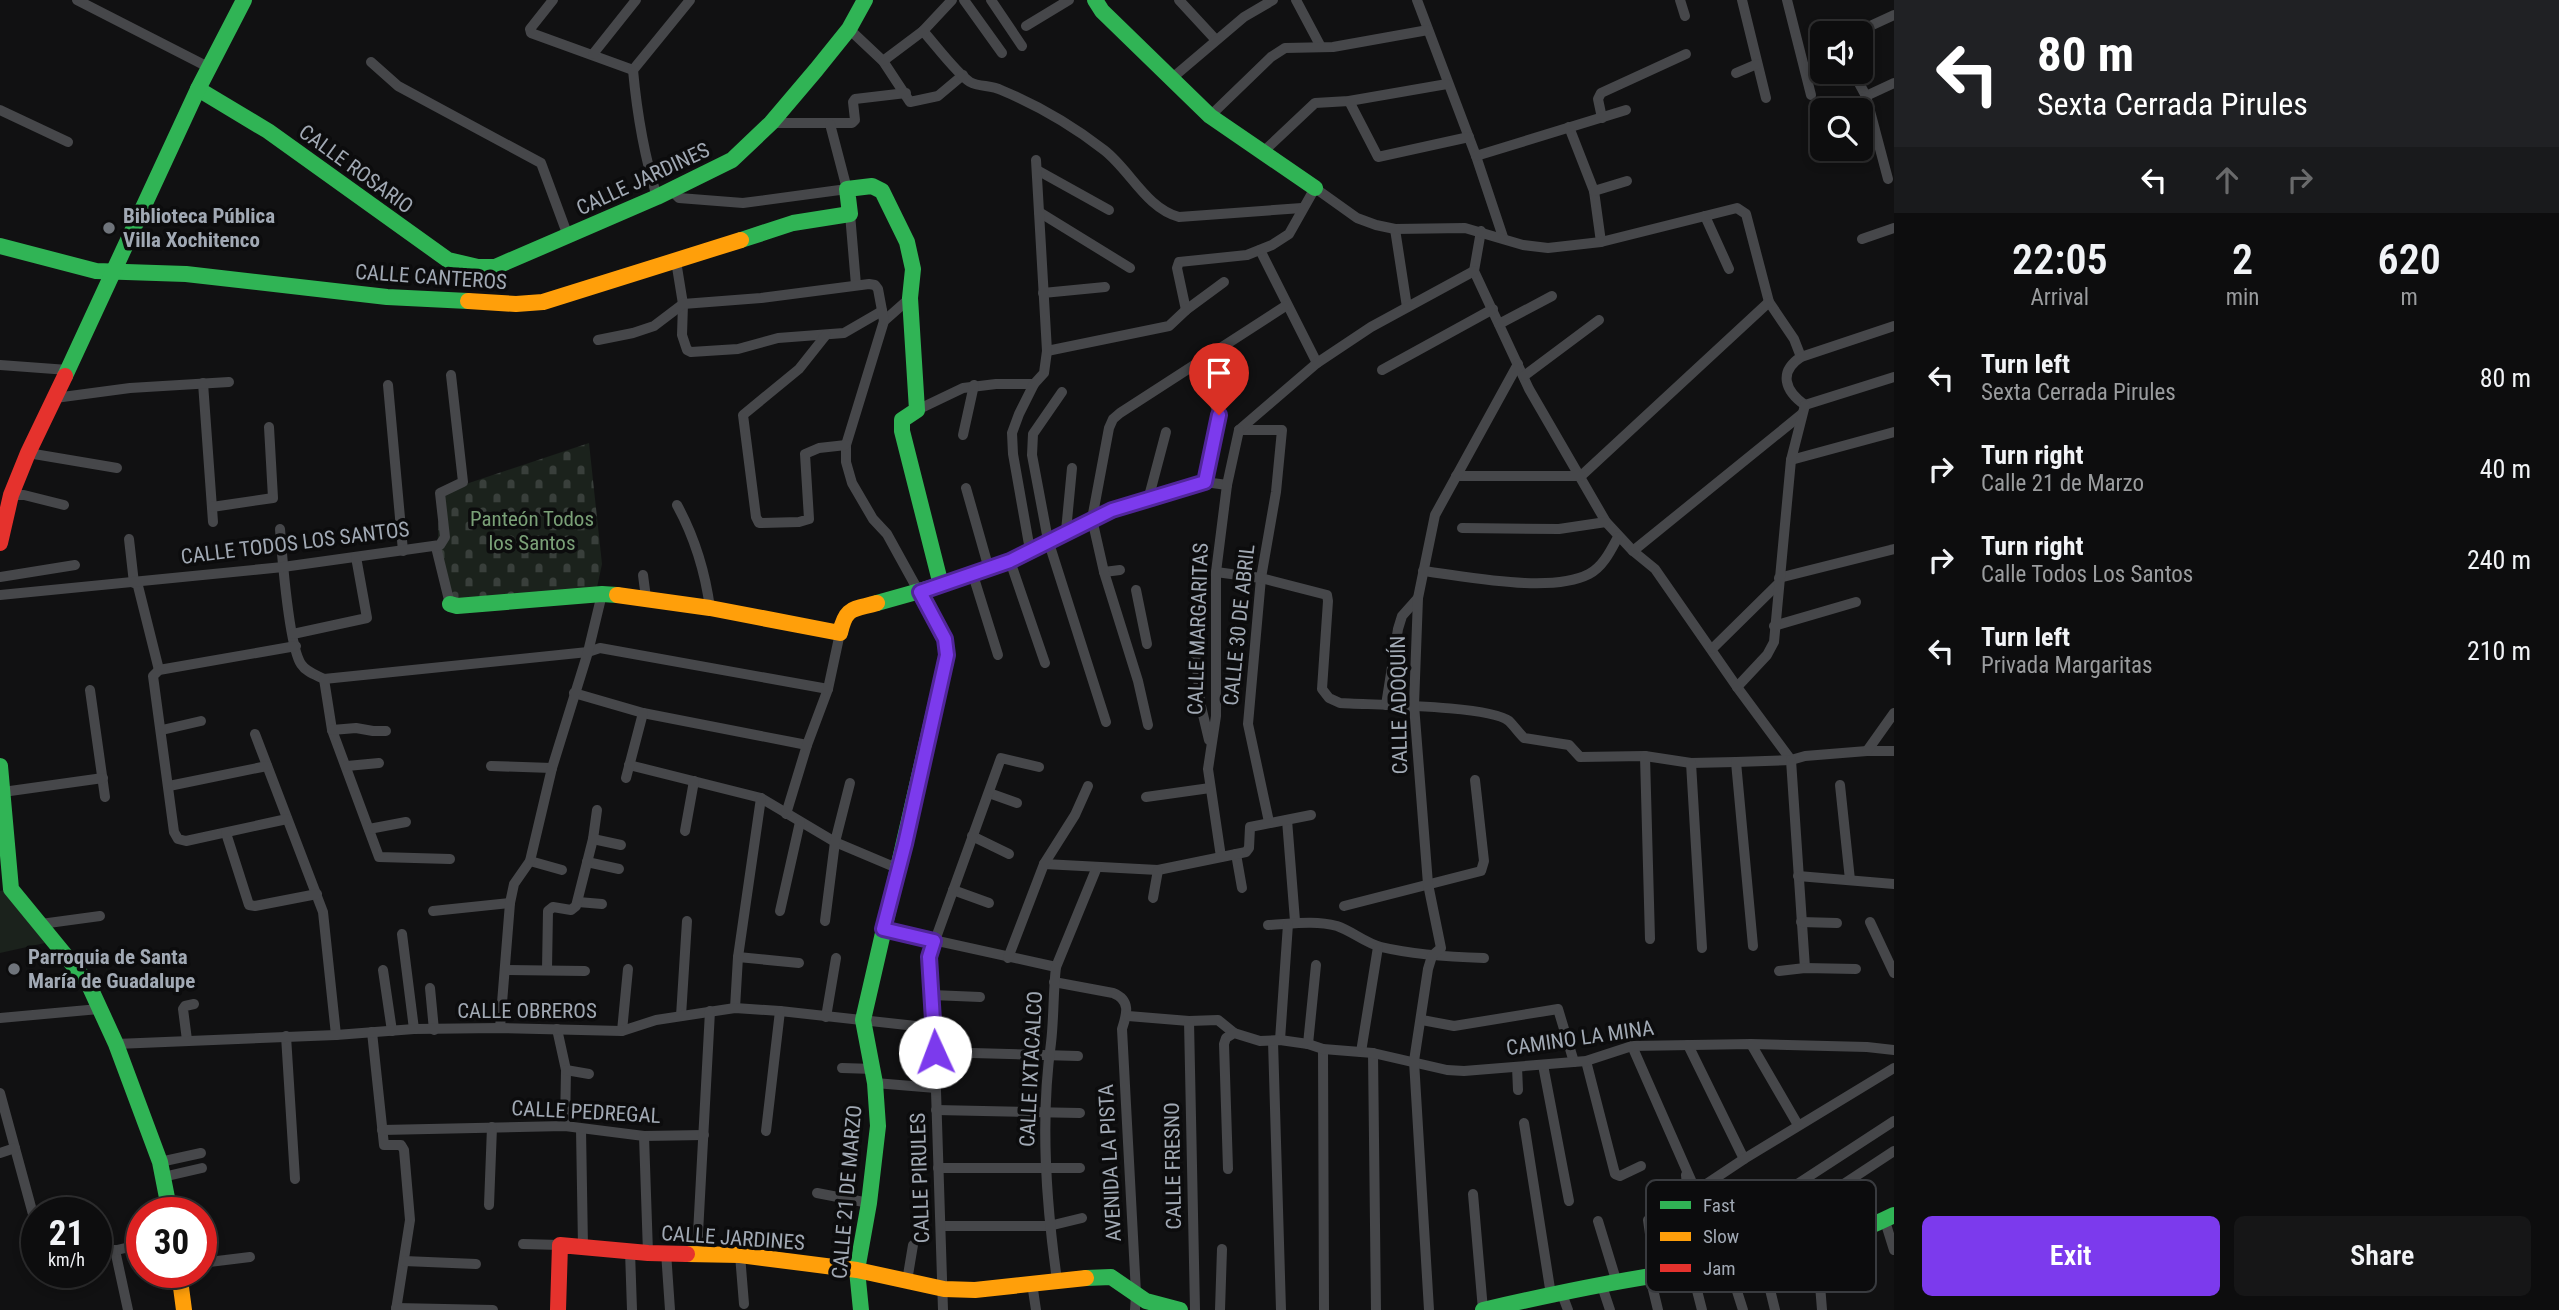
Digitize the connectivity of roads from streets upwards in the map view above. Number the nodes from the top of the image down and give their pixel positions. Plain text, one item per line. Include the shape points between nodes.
1 (77, 0) edge
2 (244, 0) edge
3 (553, 0) edge
4 (636, 0) edge
5 (690, 0) edge
6 (865, 0) edge
7 (952, 0) edge
8 (964, 0) edge
9 (991, 0) edge
10 (1069, 0) edge
11 (1096, 0) edge
12 (1179, 0) edge
13 (1273, 0) edge
14 (1417, 0) edge
15 (1680, 0) edge
16 (1742, 0) edge
17 (1787, 0) edge
18 (1300, 1) edge
19 (1894, 15) edge
20 (1685, 16) dead end
21 (1873, 25) edge
22 (1026, 26) dead end
23 (849, 29) junction
24 (1428, 30) junction
25 (923, 31) junction
26 (1215, 39) junction
27 (1022, 46) dead end
28 (1321, 47) junction
29 (1002, 53) dead end
30 (593, 54) junction
31 (1686, 54) dead end
32 (883, 61) junction
33 (371, 62) dead end
34 (1757, 64) junction
35 (210, 68) junction
36 (633, 70) junction
37 (1737, 73) dead end
38 (963, 75) junction
39 (1171, 79) junction
40 (1447, 83) junction
41 (1894, 83) edge
42 (1860, 84) edge
43 (198, 89) junction
44 (906, 93) junction
45 (1811, 95) dead end
46 (1866, 96) junction
47 (1766, 98) dead end
48 (1349, 101) junction
49 (0, 110) edge
50 (1626, 110) dead end
51 (1210, 116) junction
52 (1602, 118) junction
53 (771, 123) junction
54 (830, 124) junction
55 (1569, 127) junction
56 (1468, 137) junction
57 (68, 142) dead end
58 (1263, 152) junction
59 (1476, 156) junction
60 (1888, 179) dead end
61 (1627, 181) dead end
62 (1315, 188) junction
63 (847, 189) junction
64 (1594, 191) junction
65 (664, 194) junction
66 (1302, 208) junction
67 (1109, 210) dead end
68 (1039, 212) junction
69 (850, 214) junction
70 (1705, 216) junction
71 (1894, 228) edge
72 (1395, 229) junction
73 (1481, 231) junction
74 (568, 236) junction
75 (1503, 237) junction
76 (1862, 239) dead end
77 (1601, 242) junction
78 (0, 246) edge
79 (1260, 250) junction
80 (676, 261) junction
81 (495, 267) joint
82 (1130, 268) dead end
83 (1730, 269) dead end
84 (115, 271) junction
85 (1474, 271) junction
86 (1224, 282) dead end
87 (856, 285) junction
88 (1105, 287) dead end
89 (1043, 293) junction
90 (1552, 296) dead end
91 (911, 298) junction
92 (1769, 302) junction
93 (683, 304) junction
94 (1287, 305) junction
95 (1407, 307) junction
96 (1493, 309) junction
97 (1186, 310) junction
98 (883, 316) junction
99 (1599, 320) dead end
100 (1499, 324) junction
101 (1894, 326) edge
102 (826, 335) junction
103 (598, 340) dead end
104 (1047, 351) junction
105 (1801, 357) junction
106 (1198, 363) junction
107 (1317, 363) junction
108 (0, 365) edge
109 (1518, 365) junction
110 (68, 370) junction
111 (1382, 370) dead end
112 (451, 375) dead end
113 (1524, 376) junction
114 (1894, 377) edge
115 (229, 382) dead end
116 (203, 383) junction
117 (1034, 384) junction
118 (388, 385) dead end
119 (974, 385) junction
120 (1062, 392) dead end
121 (55, 398) junction
122 (917, 410) junction
123 (1804, 410) junction
124 (269, 426) dead end
125 (1239, 430) junction
126 (1166, 432) dead end
127 (1894, 432) edge
128 (963, 435) dead end
129 (846, 444) junction
130 (28, 453) junction
131 (1791, 460) junction
132 (117, 468) dead end
133 (1072, 468) dead end
134 (1456, 476) junction
135 (1581, 476) junction
136 (1205, 482) junction
137 (1227, 485) junction
138 (966, 488) dead end
139 (8, 493) edge
140 (1148, 500) junction
141 (64, 505) dead end
142 (677, 505) dead end
143 (212, 507) junction
144 (1092, 519) junction
145 (213, 522) dead end
146 (1606, 523) junction
147 (1462, 528) dead end
148 (280, 529) dead end
149 (1066, 531) junction
150 (1618, 537) junction
151 (129, 539) dead end
152 (1048, 540) junction
153 (0, 543) edge
154 (436, 547) junction
155 (1894, 549) edge
156 (1030, 550) junction
157 (403, 551) junction
158 (1633, 551) junction
159 (356, 557) junction
160 (1010, 561) junction
161 (75, 565) dead end
162 (283, 567) junction
163 (989, 569) junction
164 (1120, 570) dead end
165 (1423, 571) junction
166 (1104, 572) junction
167 (1216, 572) junction
168 (643, 575) dead end
169 (973, 575) junction
170 (0, 577) edge
171 (1261, 578) junction
172 (1779, 581) junction
173 (135, 582) junction
174 (942, 585) junction
175 (1136, 590) dead end
176 (920, 592) junction
177 (602, 594) junction
178 (0, 595) edge
179 (646, 598) junction
180 (1419, 598) junction
181 (1856, 602) dead end
182 (450, 604) joint
183 (710, 608) junction
184 (1141, 618) junction
185 (1118, 620) junction
186 (1774, 626) junction
187 (840, 633) junction
188 (293, 634) junction
189 (1195, 642) dead end
190 (1147, 644) dead end
191 (296, 646) junction
192 (1712, 649) junction
193 (588, 652) junction
194 (998, 655) dead end
195 (1045, 663) dead end
196 (157, 672) junction
197 (324, 679) junction
198 (1737, 687) junction
199 (828, 689) junction
200 (90, 690) dead end
201 (574, 693) junction
202 (1386, 705) junction
203 (1413, 705) junction
204 (643, 713) junction
205 (1894, 713) edge
206 (201, 721) dead end
207 (1106, 722) dead end
208 (1148, 725) dead end
209 (162, 730) junction
210 (332, 730) junction
211 (386, 731) dead end
212 (255, 734) dead end
213 (807, 745) junction
214 (1210, 746) junction
215 (1867, 751) junction
216 (1894, 751) edge
217 (1645, 756) junction
218 (1791, 760) junction
219 (1691, 762) junction
220 (1736, 762) junction
221 (379, 763) dead end
222 (629, 765) junction
223 (0, 766) edge
224 (267, 766) junction
225 (346, 766) junction
226 (491, 766) dead end
227 (1039, 767) dead end
228 (552, 768) junction
229 (103, 778) junction
230 (626, 778) dead end
231 (1475, 780) dead end
232 (694, 781) junction
233 (850, 783) dead end
234 (1840, 785) dead end
235 (169, 786) junction
236 (1088, 786) dead end
237 (1210, 788) junction
238 (2, 792) junction
239 (989, 793) junction
240 (106, 797) dead end
241 (1146, 797) dead end
242 (761, 798) junction
243 (1017, 803) dead end
244 (597, 810) dead end
245 (786, 814) junction
246 (1311, 815) dead end
247 (287, 819) junction
248 (1287, 820) junction
249 (407, 822) dead end
250 (800, 822) junction
251 (1269, 822) junction
252 (369, 829) junction
253 (685, 831) dead end
254 (226, 833) junction
255 (972, 836) junction
256 (593, 839) junction
257 (835, 842) junction
258 (621, 845) dead end
259 (1009, 854) dead end
260 (1236, 854) junction
261 (1221, 857) junction
262 (450, 859) dead end
263 (530, 861) junction
264 (587, 862) junction
265 (1044, 864) junction
266 (1097, 867) junction
267 (620, 869) dead end
268 (899, 869) junction
269 (562, 870) dead end
270 (1158, 870) junction
271 (1798, 876) junction
272 (1850, 880) junction
273 (1428, 884) junction
274 (1894, 884) edge
275 (1242, 888) dead end
276 (953, 890) junction
277 (317, 894) junction
278 (1153, 898) dead end
279 (578, 902) junction
280 (510, 903) junction
281 (989, 903) dead end
282 (602, 904) dead end
283 (1344, 906) dead end
284 (433, 911) dead end
285 (780, 911) dead end
286 (100, 916) dead end
287 (687, 921) dead end
288 (825, 921) dead end
289 (1801, 922) junction
290 (1870, 922) dead end
291 (1292, 923) junction
292 (1837, 923) dead end
293 (41, 924) junction
294 (1268, 925) dead end
295 (883, 929) junction
296 (402, 934) dead end
297 (1650, 939) dead end
298 (934, 941) junction
299 (1753, 946) dead end
300 (1378, 947) junction
301 (1702, 948) dead end
302 (1432, 956) junction
303 (738, 957) junction
304 (836, 958) dead end
305 (1009, 958) junction
306 (1484, 958) dead end
307 (799, 963) dead end
308 (1316, 965) dead end
309 (1056, 967) junction
310 (1805, 968) junction
311 (547, 969) junction
312 (628, 969) dead end
313 (1856, 969) dead end
314 (383, 970) dead end
315 (506, 970) junction
316 (585, 971) dead end
317 (1779, 971) dead end
318 (1894, 973) edge
319 (1054, 982) junction
320 (430, 988) dead end
321 (932, 995) junction
322 (980, 997) dead end
323 (194, 1004) dead end
324 (735, 1008) junction
325 (99, 1009) junction
326 (710, 1011) junction
327 (780, 1011) junction
328 (681, 1016) junction
329 (1128, 1016) junction
330 (826, 1017) junction
331 (0, 1018) edge
332 (863, 1020) junction
333 (1422, 1020) junction
334 (1189, 1021) junction
335 (500, 1028) junction
336 (934, 1028) junction
337 (414, 1029) junction
338 (557, 1029) junction
339 (434, 1030) junction
340 (392, 1031) junction
341 (622, 1031) junction
342 (372, 1032) junction
343 (1234, 1033) junction
344 (336, 1035) junction
345 (286, 1036) junction
346 (187, 1040) junction
347 (1277, 1041) junction
348 (116, 1044) junction
349 (1308, 1044) junction
350 (1752, 1044) junction
351 (1688, 1045) junction
352 (1632, 1046) junction
353 (1323, 1049) junction
354 (1894, 1050) edge
355 (935, 1052) junction
356 (1361, 1052) junction
357 (1373, 1054) junction
358 (1048, 1055) junction
359 (1078, 1056) dead end
360 (1586, 1060) junction
361 (1414, 1061) junction
362 (1574, 1062) junction
363 (1543, 1065) junction
364 (1517, 1067) junction
365 (842, 1068) dead end
366 (1894, 1068) edge
367 (566, 1070) junction
368 (589, 1074) dead end
369 (875, 1076) junction
370 (936, 1088) junction
371 (1518, 1090) dead end
372 (0, 1093) edge
373 (936, 1110) junction
374 (3, 1111) edge
375 (1047, 1113) junction
376 (1080, 1113) dead end
377 (1894, 1121) edge
378 (1524, 1123) dead end
379 (1798, 1125) junction
380 (565, 1126) junction
381 (492, 1127) junction
382 (581, 1129) junction
383 (382, 1130) junction
384 (766, 1131) dead end
385 (704, 1135) junction
386 (644, 1136) junction
387 (15, 1148) junction
388 (1894, 1152) edge
389 (0, 1153) edge
390 (201, 1153) dead end
391 (1744, 1159) junction
392 (1641, 1166) dead end
393 (202, 1168) dead end
394 (937, 1168) junction
395 (1080, 1168) dead end
396 (1045, 1169) junction
397 (1228, 1169) dead end
398 (1685, 1169) junction
399 (162, 1170) junction
400 (295, 1179) dead end
401 (1686, 1180) edge
402 (1690, 1180) edge
403 (1712, 1180) edge
404 (1803, 1180) edge
405 (1851, 1180) edge
406 (817, 1193) dead end
407 (1473, 1194) dead end
408 (28, 1197) edge
409 (167, 1197) edge
410 (1569, 1201) dead end
411 (869, 1203) junction
412 (489, 1205) dead end
413 (1082, 1217) dead end
414 (1889, 1218) edge
415 (1598, 1221) dead end
416 (941, 1226) junction
417 (1049, 1226) junction
418 (523, 1244) dead end
419 (560, 1245) junction
420 (913, 1245) dead end
421 (583, 1247) junction
422 (126, 1248) edge
423 (1222, 1249) dead end
424 (115, 1250) junction
425 (1894, 1250) edge
426 (112, 1251) edge
427 (630, 1251) junction
428 (666, 1252) junction
429 (697, 1252) junction
430 (648, 1253) junction
431 (740, 1255) junction
432 (250, 1257) dead end
433 (217, 1261) edge
434 (404, 1261) junction
435 (477, 1264) dead end
436 (857, 1270) junction
437 (1646, 1277) edge
438 (1057, 1280) junction
439 (907, 1281) junction
440 (1032, 1283) junction
441 (1609, 1285) junction
442 (181, 1288) edge
443 (944, 1289) junction
444 (1655, 1292) edge
445 (1700, 1292) edge
446 (1737, 1292) edge
447 (1771, 1292) edge
448 (1821, 1292) edge
449 (1136, 1293) junction
450 (1556, 1294) junction
451 (744, 1304) dead end
452 (1504, 1308) edge
453 (396, 1309) edge
454 (128, 1310) edge
455 (184, 1310) edge
456 (493, 1310) edge
457 (558, 1310) edge
458 (632, 1310) edge
459 (670, 1310) edge
460 (861, 1310) edge
461 (943, 1310) edge
462 (1035, 1310) edge
463 (1135, 1310) edge
464 (1180, 1310) edge
465 (1195, 1310) edge
466 (1220, 1310) edge
467 (1281, 1310) edge
468 (1324, 1310) edge
469 (1376, 1310) edge
470 (1429, 1310) edge
471 (1483, 1310) edge
472 (1568, 1310) edge
473 (1610, 1310) edge
474 (1658, 1310) edge
475 (1702, 1310) edge
476 (1743, 1310) edge
477 (1775, 1310) edge
478 (1822, 1310) edge

1 - 35 street
2 - 35 street
3 - 30 street via 531,33
4 - 30 street
5 - 36 street
6 - 23 street, CALLE JARDINES
7 - 25 street
8 - 29 street
9 - 27 street
10 - 22 street
11 - 39 street
12 - 26 street
13 - 26 street
14 - 24 street
15 - 20 street
16 - 34 street
17 - 45 street
18 - 28 street
19 - 21 street
23 - 32 street
23 - 53 street, CALLE JARDINES
24 - 28 street
24 - 40 street
25 - 32 street
25 - 38 street
26 - 39 street
28 - 51 street via 1277,52
30 - 36 street
31 - 52 street via 1601,93
32 - 44 street
33 - 74 street via 398,86 541,163
34 - 37 street
34 - 47 street
35 - 43 street
36 - 65 street via 645,159
38 - 44 street via 935,97 910,102
38 - 66 street via 970,82 994,86 1031,103 1103,149 1154,203 1179,217
39 - 51 street
40 - 48 street
40 - 56 street
41 - 46 street
42 - 46 street
43 - 81 street, CALLE ROSARIO via 268,131 448,260
43 - 84 street
44 - 54 street via 855,99 855,121
46 - 60 street
48 - 56 street via 1378,157
48 - 58 street via 1314,103
49 - 57 street
50 - 52 street
51 - 58 street
52 - 55 street
53 - 54 street
53 - 65 street, CALLE JARDINES via 732,160
54 - 63 street
55 - 59 street
55 - 64 street
56 - 59 street
58 - 62 street
59 - 75 street
61 - 64 street
62 - 66 street
62 - 72 street via 1357,218
63 - 65 street via 743,203
63 - 69 street
63 - 91 street via 873,186 881,191 912,255
64 - 77 street
65 - 74 street, CALLE JARDINES
66 - 79 street via 1289,234
67 - 68 street via 1036,165
68 - 82 street
68 - 89 street
69 - 80 street, CALLE CANTEROS via 793,223
69 - 87 street
70 - 77 street
70 - 83 street
70 - 92 street via 1737,208 1746,214
71 - 76 street
72 - 73 street
72 - 95 street
73 - 75 street
73 - 85 street
74 - 81 street, CALLE JARDINES
75 - 77 street via 1548,248
78 - 84 street, CALLE CANTEROS via 96,271
79 - 94 street
79 - 97 street via 1179,262
80 - 84 street, CALLE CANTEROS via 542,302 516,304 399,298 186,274
80 - 93 street
84 - 110 street
85 - 95 street
85 - 96 street
86 - 97 street
87 - 93 street
87 - 98 street via 877,287
88 - 89 street
89 - 104 street
90 - 100 street
91 - 98 street
91 - 122 street
92 - 105 street
92 - 135 street
93 - 102 street via 682,335 691,352
93 - 103 street via 654,326
94 - 106 street
94 - 107 street
95 - 107 street
96 - 100 street
96 - 111 street
97 - 104 street via 1169,326
98 - 102 street via 850,331
98 - 129 street, CALLE 21 DE MARZO
99 - 113 street
100 - 109 street
101 - 105 street
102 - 129 street via 799,369 743,415 757,520 763,524 808,519 805,453
104 - 117 street via 1044,373
105 - 123 street via 1787,374 1788,387
106 - 136 street via 1219,415
106 - 144 street via 1113,419
107 - 125 street
108 - 110 street
109 - 113 street
109 - 134 street, CALLE ADOQUÍN
110 - 121 street
112 - 154 street via 463,482 440,494 444,537
113 - 135 street
114 - 123 street
115 - 116 street
116 - 121 street
116 - 143 street
117 - 119 street
117 - 156 street via 1012,433
118 - 157 street
119 - 122 street
119 - 128 street
120 - 152 street via 1032,433
121 - 130 street
122 - 174 street via 902,420 902,431
123 - 131 street
123 - 158 street
124 - 143 street via 273,498
125 - 137 street, CALLE MARGARITAS
125 - 171 street, CALLE 30 DE ABRIL via 1282,430
126 - 140 street
127 - 131 street
129 - 176 street, CALLE 21 DE MARZO via 845,462 852,483
130 - 132 street
130 - 139 street
131 - 172 street
133 - 149 street
134 - 135 street
134 - 165 street, CALLE ADOQUÍN via 1435,515
135 - 146 street
136 - 137 street
136 - 140 street
137 - 167 street, CALLE MARGARITAS
138 - 163 street
139 - 141 street
139 - 153 street
140 - 144 street
142 - 183 street via 706,576
143 - 145 street
144 - 149 street
144 - 166 street
146 - 147 street via 1559,529
146 - 150 street
148 - 162 street
149 - 152 street
150 - 158 street
150 - 165 street via 1588,575 1562,580 1528,583
151 - 173 street
152 - 156 street
152 - 207 street
154 - 157 street, CALLE TODOS LOS SANTOS
154 - 182 street, CALLE TODOS LOS SANTOS
155 - 172 street
156 - 160 street
157 - 159 street, CALLE TODOS LOS SANTOS
158 - 192 street via 1655,569
159 - 162 street, CALLE TODOS LOS SANTOS
159 - 188 street via 367,618
160 - 163 street
160 - 195 street
161 - 170 street
162 - 173 street, CALLE TODOS LOS SANTOS
162 - 188 street
163 - 169 street
164 - 166 street
165 - 180 street, CALLE ADOQUÍN
166 - 185 street
167 - 171 street
167 - 214 street, CALLE MARGARITAS via 1216,716
168 - 179 street
169 - 174 street
169 - 194 street
171 - 202 street via 1327,595 1322,689 1329,698 1340,703
171 - 251 street, CALLE 30 DE ABRIL via 1248,724
172 - 186 street
172 - 192 street
173 - 178 street, CALLE TODOS LOS SANTOS
173 - 196 street
174 - 176 street
175 - 184 street
176 - 187 street via 850,611
176 - 268 street, CALLE 21 DE MARZO via 945,639 947,655
177 - 179 street, CALLE TODOS LOS SANTOS
177 - 182 street, CALLE TODOS LOS SANTOS
177 - 193 street
179 - 183 street, CALLE TODOS LOS SANTOS
180 - 202 street via 1402,616
180 - 203 street, CALLE ADOQUÍN
181 - 186 street
183 - 187 street, CALLE TODOS LOS SANTOS
184 - 185 street
184 - 190 street
185 - 208 street
186 - 198 street via 1771,648
187 - 199 street
188 - 191 street
189 - 214 street via 1200,702
191 - 196 street
191 - 197 street via 303,667
192 - 198 street
193 - 197 street
193 - 199 street via 600,648
193 - 201 street
196 - 209 street
197 - 210 street
198 - 218 street
199 - 213 street
200 - 229 street
201 - 204 street
201 - 228 street
202 - 203 street
203 - 217 street via 1494,715 1508,720 1524,738 1569,745 1580,757
203 - 273 street, CALLE ADOQUÍN
204 - 213 street
204 - 222 street
205 - 215 street
206 - 209 street
209 - 235 street
210 - 211 street
210 - 225 street
212 - 224 street
213 - 245 street
214 - 237 street
215 - 216 street
215 - 218 street
217 - 219 street
217 - 297 street
218 - 220 street
218 - 271 street
219 - 220 street
219 - 301 street
220 - 299 street
221 - 225 street
222 - 230 street
222 - 232 street
223 - 238 street
224 - 235 street
224 - 247 street
225 - 252 street
226 - 228 street
227 - 239 street, CALLE PIRULES via 1001,758
228 - 263 street
229 - 238 street
229 - 240 street
231 - 273 street via 1484,861 1480,871
232 - 242 street
232 - 253 street
233 - 257 street
234 - 272 street
235 - 254 street via 178,839
236 - 265 street
237 - 241 street
237 - 261 street
238 - 293 street via 11,887
239 - 243 street
239 - 255 street, CALLE PIRULES
242 - 245 street
242 - 303 street
244 - 256 street
245 - 250 street
246 - 248 street
247 - 254 street
247 - 277 street
248 - 251 street
248 - 291 street
249 - 252 street
250 - 257 street
250 - 285 street
251 - 260 street via 1250,827 1249,850
252 - 262 street via 379,857
254 - 277 street via 249,905
255 - 259 street
255 - 276 street, CALLE PIRULES
256 - 258 street
256 - 264 street
257 - 268 street
257 - 288 street
260 - 261 street
260 - 275 street
261 - 270 street
263 - 269 street
263 - 280 street via 514,884
264 - 267 street
264 - 279 street
265 - 266 street
265 - 305 street
266 - 270 street
266 - 309 street, CALLE IXTACALCO
268 - 295 street, CALLE 21 DE MARZO
270 - 278 street
271 - 272 street
271 - 289 street
272 - 274 street
273 - 283 street
273 - 302 street, CALLE ADOQUÍN via 1441,948
276 - 281 street
276 - 298 street, CALLE PIRULES
277 - 344 street via 325,925
279 - 282 street
279 - 311 street via 571,910 553,907 548,911
280 - 284 street
280 - 315 street
286 - 293 street
287 - 328 street
289 - 292 street
289 - 310 street
290 - 318 street
291 - 294 street
291 - 300 street via 1339,927
291 - 347 street
293 - 325 street via 88,983
295 - 298 street
295 - 332 street, CALLE 21 DE MARZO
296 - 337 street
298 - 305 street
298 - 321 street, CALLE PIRULES via 929,957
300 - 302 street
300 - 356 street
302 - 306 street
302 - 333 street, CALLE ADOQUÍN
303 - 307 street
303 - 324 street
304 - 330 street
305 - 309 street
308 - 349 street
309 - 319 street, CALLE IXTACALCO
310 - 313 street
310 - 317 street
311 - 315 street
311 - 316 street
312 - 341 street
314 - 340 street
315 - 335 street
319 - 329 street, AVENIDA LA PISTA via 1121,996
319 - 358 street, CALLE IXTACALCO
320 - 339 street
321 - 322 street
321 - 336 street, CALLE PIRULES
323 - 346 street via 183,1009
324 - 326 street, CALLE OBREROS
324 - 327 street, CALLE OBREROS
325 - 331 street
325 - 348 street
326 - 328 street, CALLE OBREROS
326 - 385 street
327 - 330 street, CALLE OBREROS
327 - 384 street
328 - 341 street, CALLE OBREROS
329 - 334 street
329 - 449 street, AVENIDA LA PISTA via 1122,1029
330 - 332 street, CALLE OBREROS
332 - 336 street, CALLE OBREROS
332 - 369 street, CALLE 21 DE MARZO
333 - 361 street, CALLE ADOQUÍN
333 - 362 street via 1454,1026 1558,1009
334 - 343 street, CAMINO LA MINA via 1218,1020
334 - 465 street, CALLE FRESNO
335 - 338 street, CALLE OBREROS
335 - 339 street, CALLE OBREROS
336 - 355 street, CALLE PIRULES
337 - 339 street, CALLE OBREROS
337 - 340 street, CALLE OBREROS
338 - 341 street, CALLE OBREROS
338 - 367 street
340 - 342 street, CALLE OBREROS
342 - 344 street, CALLE OBREROS
342 - 383 street
343 - 347 street, CAMINO LA MINA
343 - 397 street via 1224,1044
344 - 345 street, CALLE OBREROS
345 - 346 street, CALLE OBREROS
345 - 400 street
346 - 348 street, CALLE OBREROS
347 - 349 street, CAMINO LA MINA
347 - 467 street
348 - 399 street
349 - 353 street, CAMINO LA MINA
350 - 351 street, CAMINO LA MINA
350 - 354 street, CAMINO LA MINA
350 - 379 street
351 - 352 street, CAMINO LA MINA
351 - 391 street
352 - 360 street, CAMINO LA MINA
352 - 398 street
353 - 356 street, CAMINO LA MINA
353 - 468 street
355 - 358 street
355 - 370 street, CALLE PIRULES
356 - 357 street, CAMINO LA MINA
357 - 361 street, CAMINO LA MINA
357 - 469 street
358 - 359 street
358 - 375 street, CALLE IXTACALCO
360 - 362 street, CAMINO LA MINA
360 - 392 street via 1617,1176
361 - 364 street, CAMINO LA MINA via 1464,1071
361 - 470 street, CALLE ADOQUÍN
362 - 363 street, CAMINO LA MINA
363 - 364 street, CAMINO LA MINA
363 - 410 street
364 - 371 street
365 - 369 street
366 - 379 street
367 - 368 street
367 - 380 street
369 - 370 street
369 - 411 street, CALLE 21 DE MARZO via 878,1126
370 - 373 street, CALLE PIRULES
372 - 374 street
373 - 375 street
373 - 394 street, CALLE PIRULES
374 - 387 street
375 - 376 street
375 - 396 street, CALLE IXTACALCO
377 - 404 street
378 - 450 street
379 - 391 street
380 - 381 street, CALLE PEDREGAL
380 - 382 street, CALLE PEDREGAL
381 - 383 street, CALLE PEDREGAL
381 - 412 street
382 - 386 street, CALLE PEDREGAL
382 - 421 street
383 - 434 street via 384,1145 401,1145 404,1150 410,1220
385 - 386 street, CALLE PEDREGAL
385 - 429 street
386 - 430 street
387 - 389 street
387 - 408 street
388 - 405 street
390 - 399 street
391 - 403 street
393 - 399 street
394 - 396 street
394 - 416 street, CALLE PIRULES
395 - 396 street
396 - 417 street, CALLE IXTACALCO
398 - 401 street
398 - 402 street
399 - 409 street
406 - 411 street
407 - 471 street
411 - 436 street, CALLE 21 DE MARZO
413 - 417 street
414 - 425 street
415 - 441 street
416 - 417 street
416 - 443 street, CALLE PIRULES
417 - 438 street, CALLE IXTACALCO
418 - 419 street, CALLE JARDINES
419 - 421 street, CALLE JARDINES
419 - 457 street
420 - 439 street
421 - 427 street, CALLE JARDINES
422 - 424 street
423 - 466 street
424 - 426 street
424 - 454 street
427 - 430 street, CALLE JARDINES
427 - 458 street
428 - 429 street, CALLE JARDINES
428 - 430 street, CALLE JARDINES
428 - 459 street
429 - 431 street, CALLE JARDINES
431 - 436 street, CALLE JARDINES
431 - 451 street
432 - 433 street
434 - 435 street
434 - 453 street
436 - 439 street, CALLE JARDINES
436 - 460 street, CALLE 21 DE MARZO
437 - 441 street
438 - 440 street, CALLE JARDINES
438 - 449 street, CALLE JARDINES via 1111,1277
439 - 443 street, CALLE JARDINES
440 - 443 street, CALLE JARDINES
440 - 462 street
441 - 450 street
441 - 473 street
442 - 455 street
443 - 461 street, CALLE PIRULES
444 - 474 street
445 - 475 street
446 - 476 street
447 - 477 street
448 - 478 street
449 - 463 street, AVENIDA LA PISTA
449 - 464 street, CALLE JARDINES via 1146,1301
450 - 452 street
450 - 472 street
452 - 471 street
453 - 456 street

